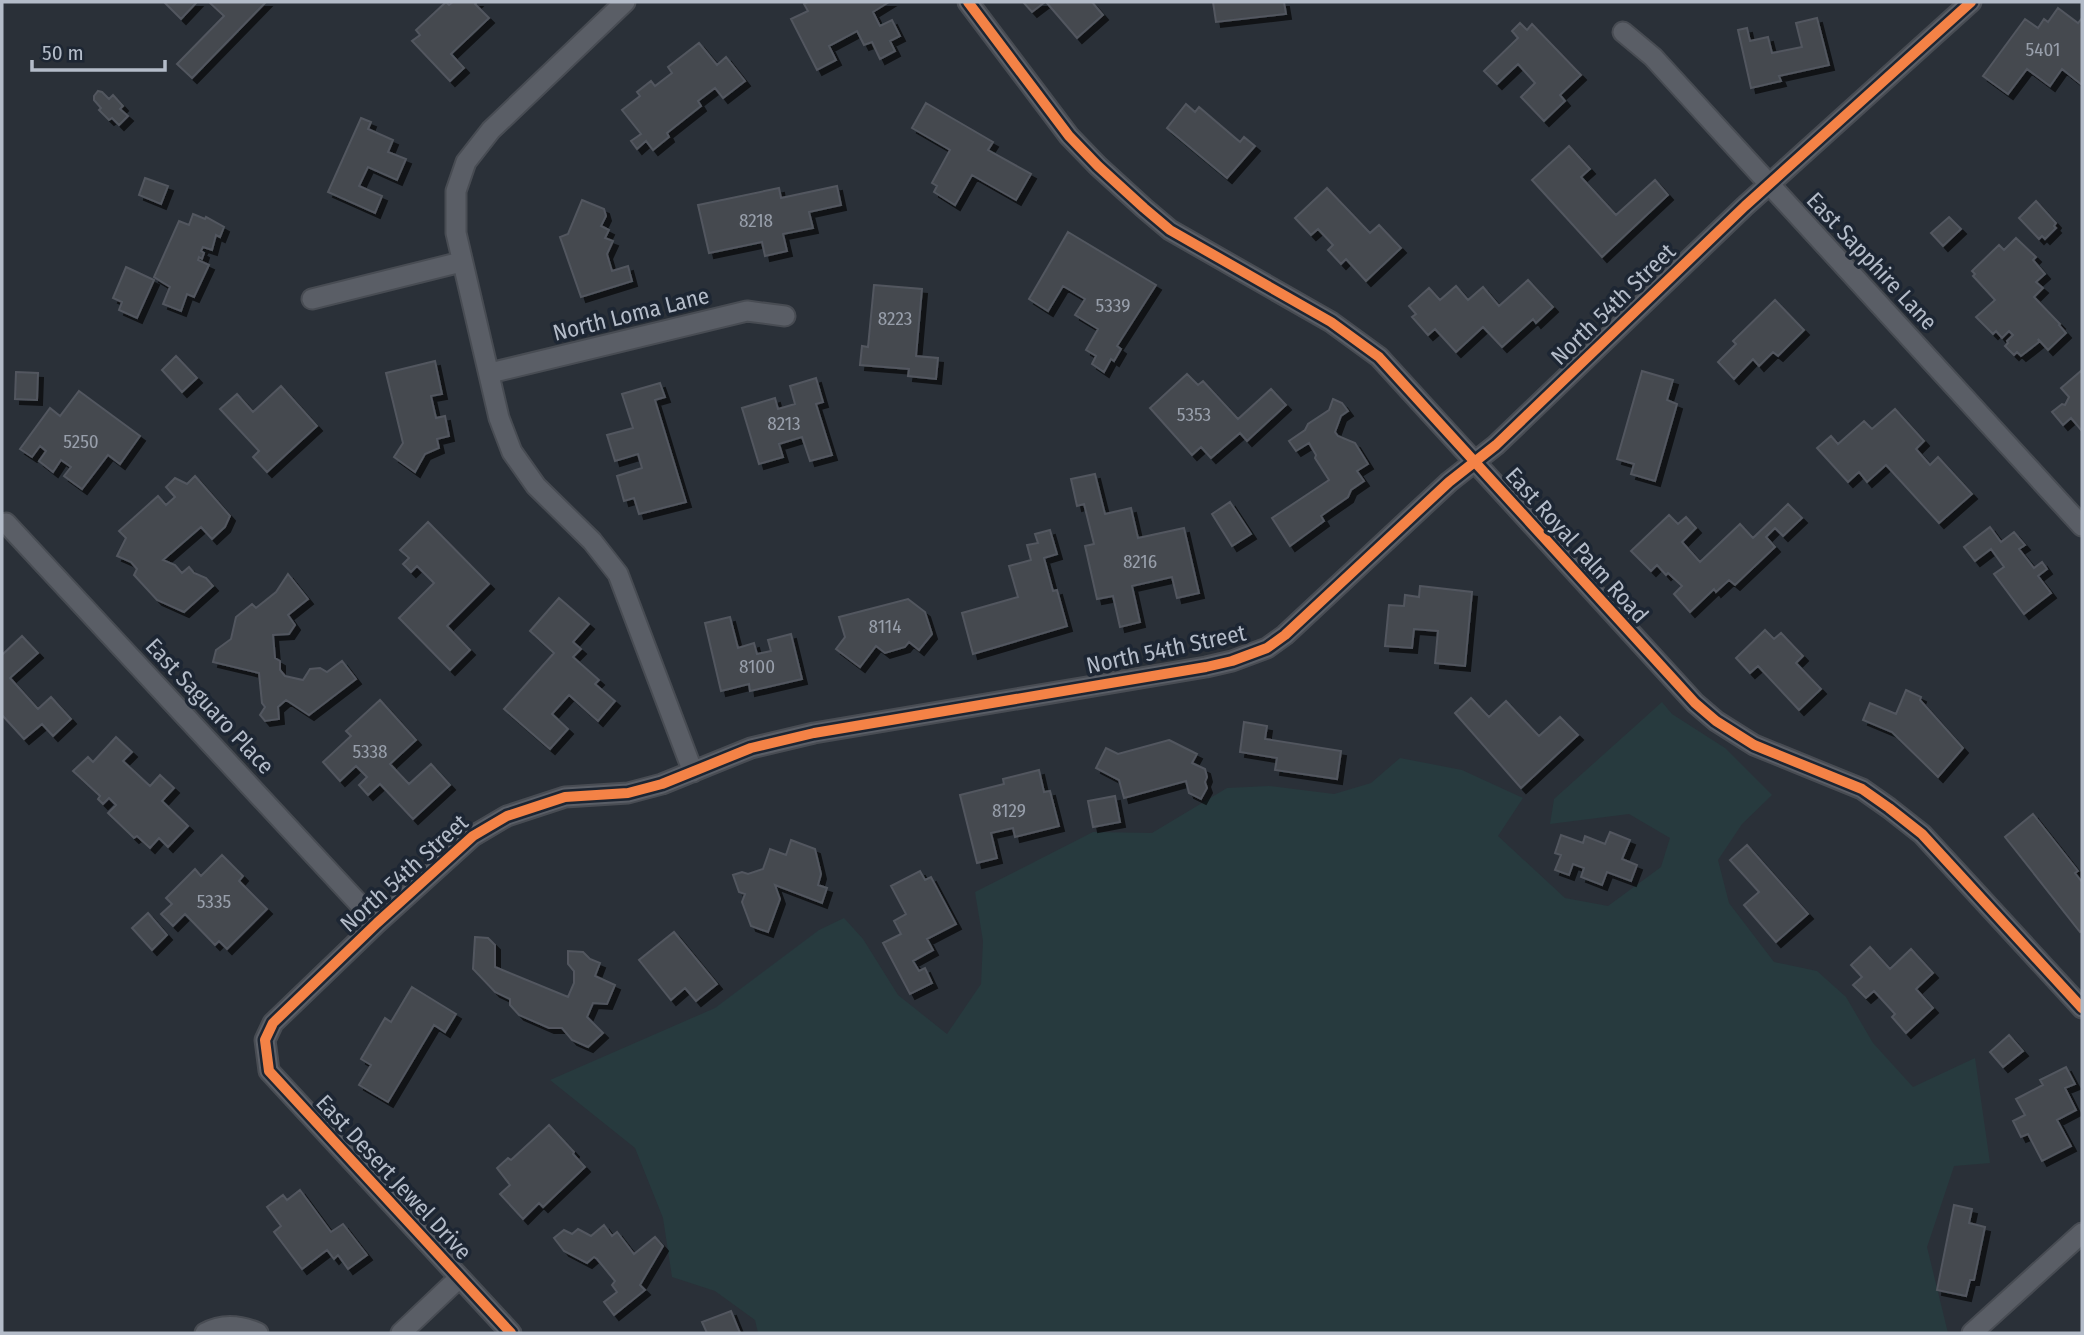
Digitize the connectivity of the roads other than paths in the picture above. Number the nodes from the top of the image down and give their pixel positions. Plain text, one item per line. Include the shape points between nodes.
1 (625, 2) edge
2 (968, 2) edge
3 (1971, 2) edge
4 (1623, 32) dead end
5 (1769, 184) junction
6 (461, 262) junction
7 (312, 299) dead end
8 (785, 316) dead end
9 (490, 373) junction
10 (1474, 462) junction
11 (6, 523) dead end
12 (2082, 526) edge
13 (693, 772) junction
14 (377, 922) junction
15 (2082, 1008) edge
16 (265, 1040) joint
17 (2082, 1233) edge
18 (459, 1278) junction
19 (205, 1333) edge
20 (258, 1333) edge
21 (401, 1333) edge
22 (511, 1333) edge
23 (1972, 1333) edge

1 - 6 street via 491,130 467,162 456,191
2 - 10 street, East Royal Palm Road via 1069,136 1143,208 1170,230 1352,335 1378,357
3 - 5 street, North 54th Street
4 - 5 street, East Sapphire Lane via 1653,57
5 - 10 street, North 54th Street
5 - 12 street, East Sapphire Lane
6 - 7 street
6 - 9 street
8 - 9 street, North Loma Lane via 747,311
9 - 13 street via 512,452 536,486 618,574
10 - 13 street, North 54th Street via 1267,648 1206,667 814,733 751,748
10 - 15 street, East Royal Palm Road via 1695,703 1754,745 1861,789 1922,834
11 - 14 street, East Saguaro Place
13 - 14 street, North 54th Street via 628,793 565,797 507,816 473,836
14 - 16 street, North 54th Street via 273,1023
16 - 18 street, East Desert Jewel Drive via 269,1071
17 - 23 street
18 - 21 street
18 - 22 street, East Desert Jewel Drive
19 - 20 street via 216,1327 242,1326

